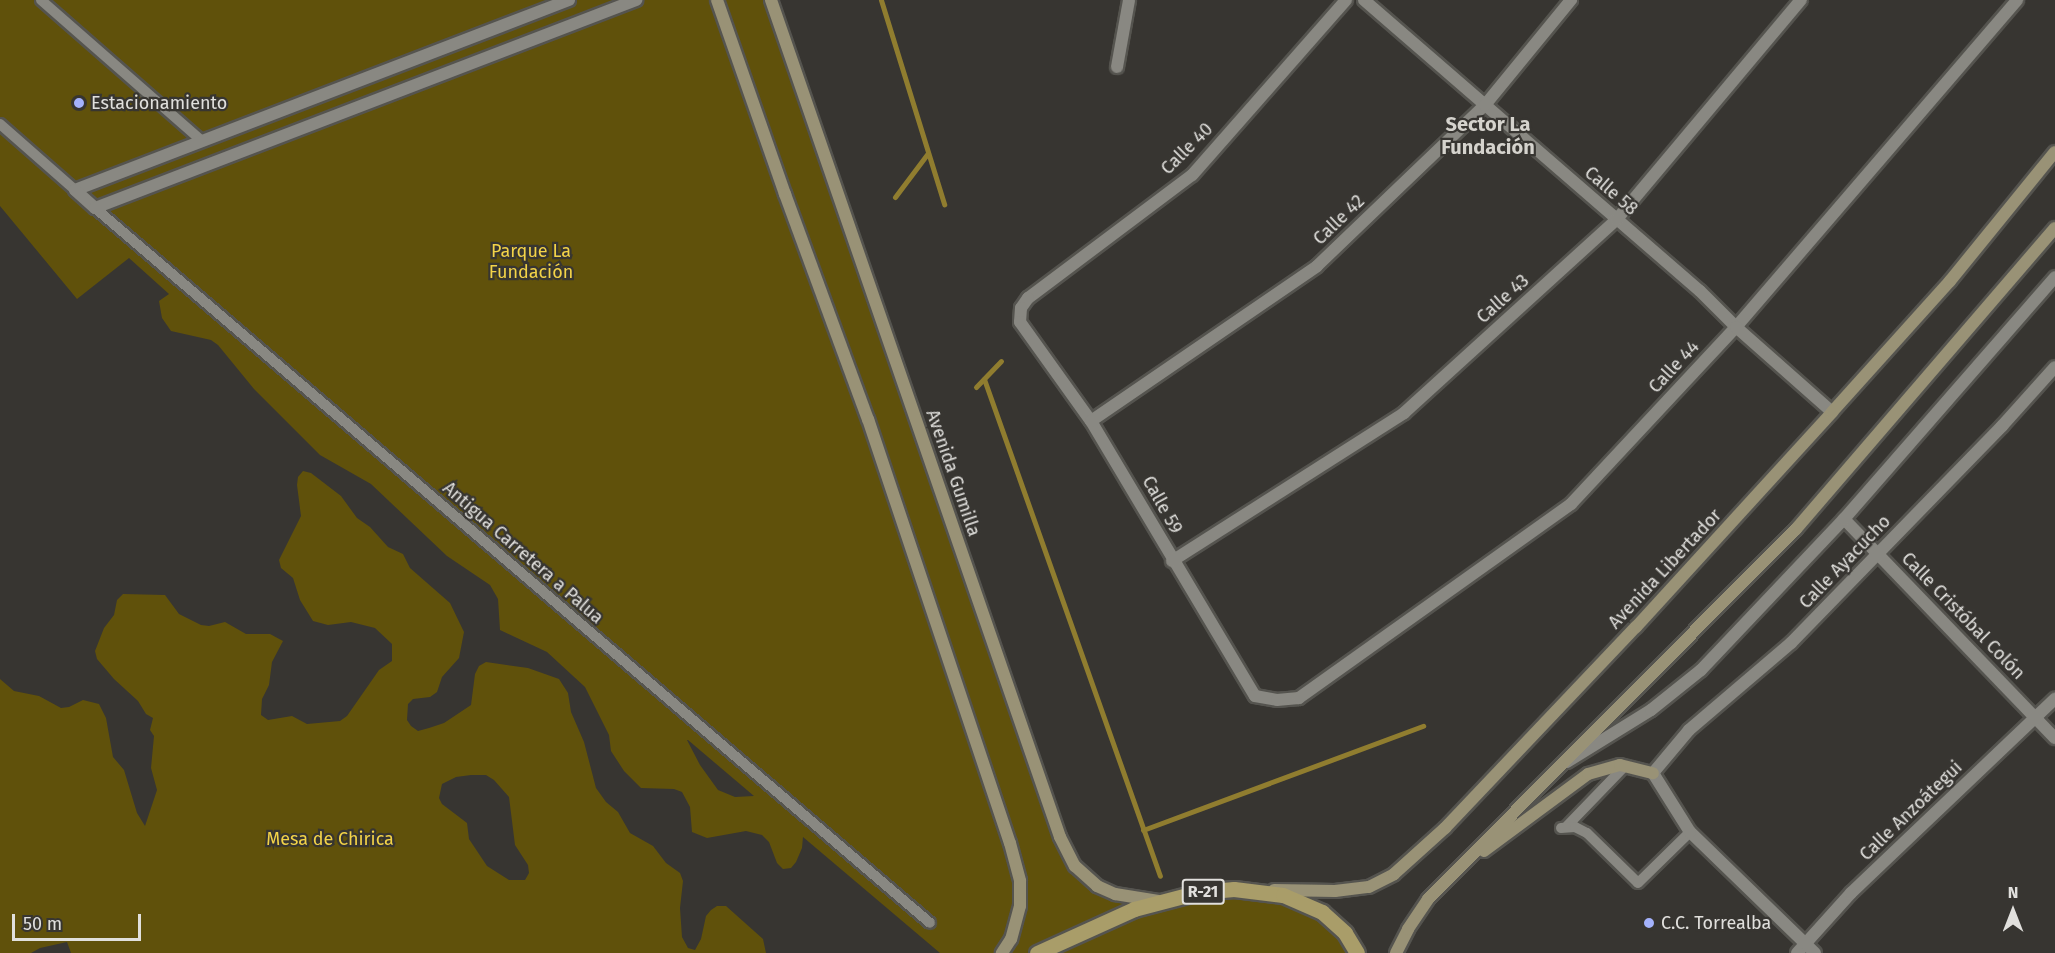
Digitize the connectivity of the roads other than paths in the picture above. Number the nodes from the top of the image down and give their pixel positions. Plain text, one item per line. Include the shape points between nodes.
1 (41, 0) edge
2 (51, 0) edge
3 (569, 0) edge
4 (636, 0) edge
5 (717, 0) edge
6 (771, 0) edge
7 (1129, 0) edge
8 (1346, 0) edge
9 (1364, 0) edge
10 (1571, 0) edge
11 (1801, 0) edge
12 (2017, 0) edge
13 (56, 14) junction
14 (1117, 67) dead end
15 (1485, 105) junction
16 (0, 124) edge
17 (202, 141) junction
18 (2055, 152) edge
19 (75, 190) junction
20 (96, 208) junction
21 (1617, 219) junction
22 (2055, 228) edge
23 (2055, 277) edge
24 (1028, 298) joint
25 (1736, 327) junction
26 (2055, 367) edge
27 (1832, 412) junction
28 (1091, 421) junction
29 (1844, 519) junction
30 (1878, 554) junction
31 (1172, 561) junction
32 (1299, 698) joint
33 (2055, 699) edge
34 (2036, 718) junction
35 (2055, 738) edge
36 (1564, 764) junction
37 (1625, 766) junction
38 (1653, 773) junction
39 (1690, 832) junction
40 (1463, 865) junction
41 (1234, 889) junction
42 (1159, 901) junction
43 (930, 922) dead end
44 (1801, 948) edge
45 (1002, 953) edge
46 (1037, 953) edge
47 (1357, 953) edge
48 (1396, 953) edge
49 (1815, 953) edge

1 - 13 lane
2 - 13 lane
3 - 17 street
4 - 20 street
5 - 45 street via 868,419 1010,843 1020,881 1020,906 1011,939
6 - 42 street, Avenida Gumilla via 1060,837 1075,866 1097,886 1115,894
7 - 14 street
8 - 24 street, Calle 40 via 1192,175
9 - 15 street, Calle 58
10 - 15 street, Calle 42
11 - 21 street, Calle 43
12 - 25 street, Calle 44
13 - 17 lane
15 - 21 street, Calle 58
15 - 28 street, Calle 42 via 1317,266
16 - 19 lane
17 - 19 street
18 - 27 street, Avenida Libertador via 1950,281
19 - 20 street
20 - 43 lane, Antigua Carretera a Palua
21 - 25 street, Calle 58
21 - 31 street, Calle 43 via 1404,413
22 - 36 street via 1796,529
23 - 29 street
24 - 28 street, Calle 59 via 1021,308 1020,322
25 - 27 street, Calle 58
25 - 32 street, Calle 44 via 1570,504
26 - 30 street, Calle Ayacucho
27 - 41 street, Avenida Libertador via 1620,644 1445,828 1395,874 1354,890
28 - 31 street, Calle 59
29 - 30 street, Calle Cristóbal Colón
29 - 36 street via 1701,670 1651,710
30 - 34 street, Calle Cristóbal Colón
30 - 38 street, Calle Ayacucho via 1791,643 1689,730
31 - 32 street, Calle 59 via 1255,696
33 - 34 street, Calle Anzoátegui
34 - 35 street, Calle Cristóbal Colón
34 - 44 street, Calle Anzoátegui via 1851,893
36 - 40 street
37 - 38 street
37 - 39 lane via 1564,827 1587,833 1638,883
37 - 40 street via 1588,774
38 - 39 street
39 - 44 street
40 - 48 street via 1428,898
41 - 42 main road, R-21
41 - 47 main road, R-21 via 1283,895 1322,912 1345,933
42 - 46 main road, R-21 via 1108,919
44 - 49 street

